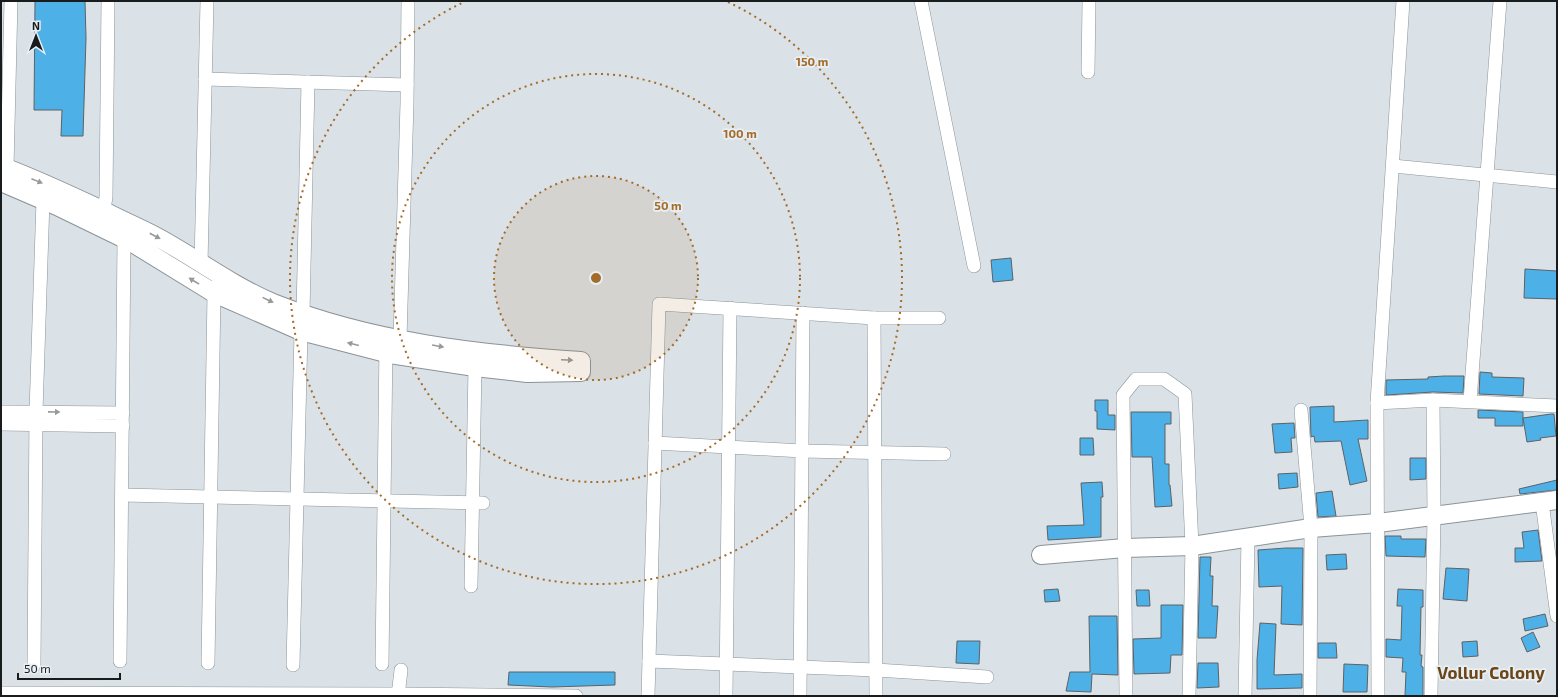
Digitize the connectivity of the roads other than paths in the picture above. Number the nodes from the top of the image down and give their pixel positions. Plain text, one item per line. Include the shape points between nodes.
1 (11, 1) edge
2 (108, 1) edge
3 (207, 1) edge
4 (408, 1) edge
5 (921, 1) edge
6 (1089, 1) edge
7 (1403, 1) edge
8 (1500, 1) edge
9 (1088, 72) dead end
10 (205, 79) junction
11 (308, 82) junction
12 (407, 85) junction
13 (1393, 166) junction
14 (3, 172) edge
15 (1486, 174) junction
16 (1557, 182) edge
17 (43, 200) junction
18 (99, 218) junction
19 (124, 239) junction
20 (201, 264) junction
21 (974, 266) dead end
22 (222, 277) junction
23 (214, 293) junction
24 (730, 308) junction
25 (803, 314) junction
26 (874, 318) junction
27 (939, 318) dead end
28 (302, 322) junction
29 (390, 343) junction
30 (475, 367) junction
31 (1433, 400) junction
32 (1470, 400) junction
33 (1377, 403) junction
34 (1557, 406) edge
35 (1301, 410) dead end
36 (1, 412) edge
37 (36, 418) junction
38 (123, 420) junction
39 (1, 424) edge
40 (655, 443) junction
41 (728, 447) junction
42 (802, 451) junction
43 (874, 452) junction
44 (944, 454) dead end
45 (122, 495) junction
46 (210, 497) junction
47 (296, 499) junction
48 (384, 501) junction
49 (1549, 501) edge
50 (478, 503) junction
51 (1434, 515) junction
52 (1378, 523) junction
53 (1311, 528) junction
54 (1248, 538) junction
55 (1192, 546) junction
56 (1125, 548) junction
57 (1041, 555) dead end
58 (471, 586) dead end
59 (1557, 616) edge
60 (120, 661) dead end
61 (648, 661) junction
62 (208, 663) dead end
63 (382, 664) dead end
64 (726, 664) junction
65 (34, 665) dead end
66 (293, 665) dead end
67 (800, 667) junction
68 (401, 670) dead end
69 (876, 670) junction
70 (987, 678) dead end
71 (1, 694) edge
72 (131, 695) edge
73 (398, 695) edge
74 (486, 695) edge
75 (576, 696) edge
76 (648, 696) edge
77 (726, 696) edge
78 (800, 696) edge
79 (876, 696) edge
80 (1126, 696) edge
81 (1189, 696) edge
82 (1245, 696) edge
83 (1310, 696) edge
84 (1378, 696) edge
85 (1431, 696) edge

1 - 14 street
2 - 18 street via 106,197
3 - 10 street
4 - 12 street
5 - 21 street
6 - 9 street
7 - 13 street
8 - 15 street
10 - 11 street
10 - 20 street
11 - 12 street
11 - 28 street
12 - 29 street
13 - 15 street
13 - 33 street
14 - 17 street
14 -> 18 street via 63,192
15 - 16 street
15 - 32 street
17 - 18 street
17 - 37 street
18 - 19 street
18 -> 20 street via 157,237
23 -> 19 street
19 - 38 street
20 - 22 street
22 - 23 street
22 -> 28 street via 272,302
23 - 28 street
23 - 46 street
24 - 25 street
24 - 40 street via 659,304
24 - 41 street
25 - 26 street
25 - 42 street
26 - 27 street
26 - 43 street
28 - 29 street
28 - 47 street
29 - 30 street
29 -> 30 street via 581,361 582,372 527,373
29 - 48 street
30 - 50 street
31 - 32 street
31 - 33 street
31 - 51 street
32 - 34 street
33 - 52 street
35 - 53 street
36 - 37 street
37 - 38 street
37 - 39 street
37 - 65 street
38 - 45 street
40 - 41 street
40 - 61 street
41 - 42 street
41 - 64 street
42 - 43 street
42 - 67 street
43 - 44 street
43 - 69 street
45 - 46 street
45 - 60 street
46 - 47 street
46 - 62 street
47 - 48 street
47 - 66 street
48 - 50 street
48 - 63 street
49 - 51 street
49 - 59 street
50 - 58 street
51 - 52 street
51 - 85 street
52 - 53 street
52 - 84 street
53 - 54 street
53 - 83 street
54 - 55 street
54 - 82 street
55 - 56 street
55 - 56 street via 1185,394 1164,379 1136,379 1123,395
55 - 81 street
56 - 57 street
56 - 80 street
61 - 64 street
61 - 76 street
64 - 67 street
64 - 77 street
67 - 69 street
67 - 78 street
68 - 73 street
69 - 70 street
69 - 79 street
71 - 72 street
72 - 73 street
73 - 74 street
74 - 75 street

